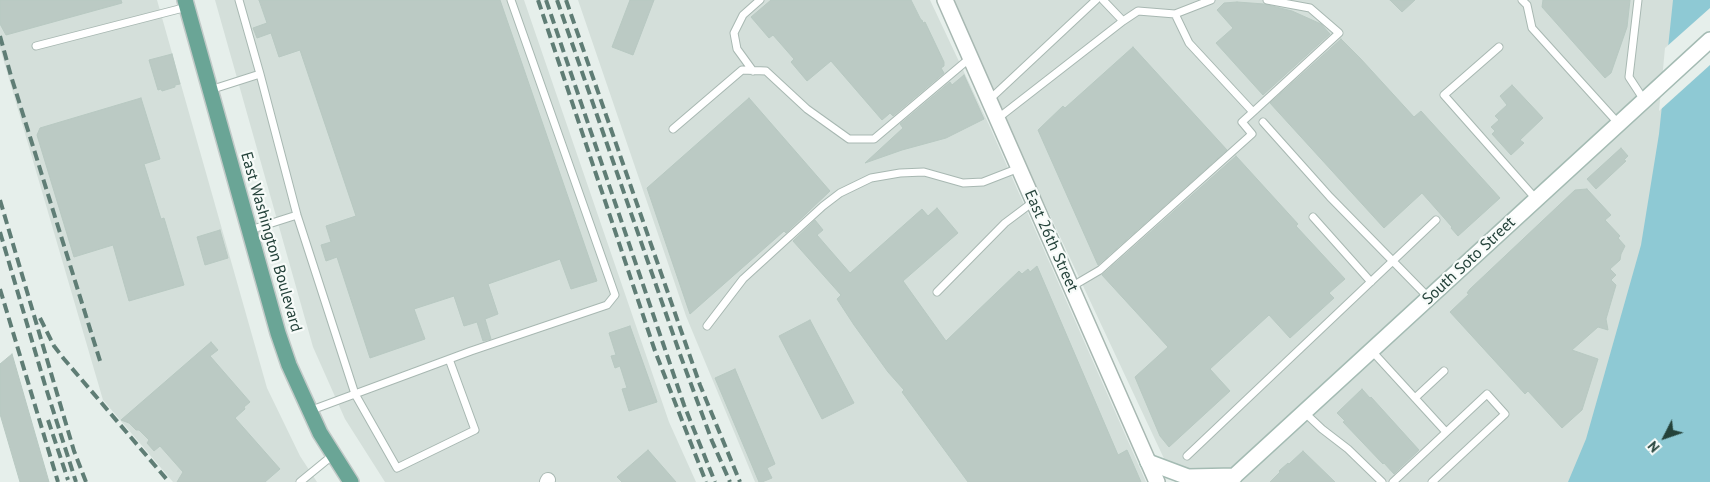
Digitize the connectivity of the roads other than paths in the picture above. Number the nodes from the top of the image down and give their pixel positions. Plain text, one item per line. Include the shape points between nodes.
1 (238, 0) edge
2 (511, 0) edge
3 (760, 0) edge
4 (945, 0) edge
5 (1096, 0) edge
6 (1103, 0) edge
7 (1211, 0) edge
8 (1267, 0) edge
9 (1522, 0) edge
10 (1638, 0) edge
11 (186, 3) edge
12 (1175, 14) junction
13 (1123, 21) junction
14 (1710, 40) edge
15 (36, 46) dead end
16 (1499, 47) dead end
17 (971, 58) junction
18 (753, 71) junction
19 (260, 74) junction
20 (210, 90) junction
21 (989, 100) junction
22 (1644, 100) junction
23 (1253, 112) junction
24 (997, 119) junction
25 (1264, 122) dead end
26 (1618, 123) junction
27 (673, 129) dead end
28 (1019, 168) junction
29 (1536, 199) junction
30 (1034, 202) junction
31 (297, 214) junction
32 (1313, 217) dead end
33 (1436, 220) dead end
34 (249, 230) junction
35 (1393, 261) junction
36 (1371, 282) junction
37 (1072, 287) junction
38 (936, 292) dead end
39 (1428, 298) junction
40 (707, 326) dead end
41 (1372, 350) junction
42 (449, 359) junction
43 (1444, 371) dead end
44 (355, 394) junction
45 (1415, 398) junction
46 (309, 411) junction
47 (1304, 412) junction
48 (1446, 432) junction
49 (333, 455) junction
50 (1187, 456) dead end
51 (1148, 462) junction
52 (1235, 480) edge
53 (300, 482) edge
54 (351, 482) edge
55 (1157, 482) edge
56 (1382, 482) edge
57 (1393, 482) edge
58 (1432, 482) edge

1 - 19 lane
2 - 42 lane via 615,295 607,305
3 - 18 lane via 743,15 734,33 737,49
4 - 17 main road, East 26th Street
5 - 21 lane
6 - 13 lane
7 - 12 lane
8 - 23 lane via 1310,8 1339,33
9 - 26 lane via 1527,5 1532,28
10 - 22 lane via 1629,78
11 - 15 lane
11 - 20 main road, East Washington Boulevard
12 - 13 lane via 1138,12
12 - 23 lane via 1189,43
13 - 24 lane
14 - 22 main road, South Soto Street
16 - 29 lane via 1444,95
17 - 18 lane via 874,139 849,139 807,109 766,71
17 - 21 main road, East 26th Street
18 - 27 lane via 742,70
19 - 20 lane
19 - 31 lane
20 - 34 main road, East Washington Boulevard
21 - 24 main road, East 26th Street
22 - 26 main road, South Soto Street
23 - 37 lane via 1242,122 1252,134 1100,270
24 - 28 main road, East 26th Street
25 - 35 lane via 1330,197
26 - 29 main road, South Soto Street
28 - 30 main road, East 26th Street
28 - 40 lane via 983,182 963,183 924,172 900,173 871,178 840,193 743,279
29 - 39 main road, South Soto Street
30 - 37 main road, East 26th Street
30 - 38 lane via 1005,223
31 - 34 lane
31 - 44 lane
32 - 36 lane
33 - 35 lane
34 - 46 main road, East Washington Boulevard via 278,333
35 - 36 lane
35 - 39 lane
36 - 50 lane
37 - 51 main road, East 26th Street
39 - 41 main road, South Soto Street
41 - 45 lane
41 - 47 main road, South Soto Street
42 - 44 lane
42 - 44 lane via 475,430 397,468
43 - 45 lane
44 - 46 lane
45 - 48 lane
46 - 49 main road, East Washington Boulevard
47 - 52 main road, South Soto Street
47 - 56 lane
48 - 57 lane
48 - 58 lane via 1487,394 1505,414
49 - 53 lane
49 - 54 main road, East Washington Boulevard
51 - 52 main road via 1188,477
51 - 55 main road, East 26th Street

